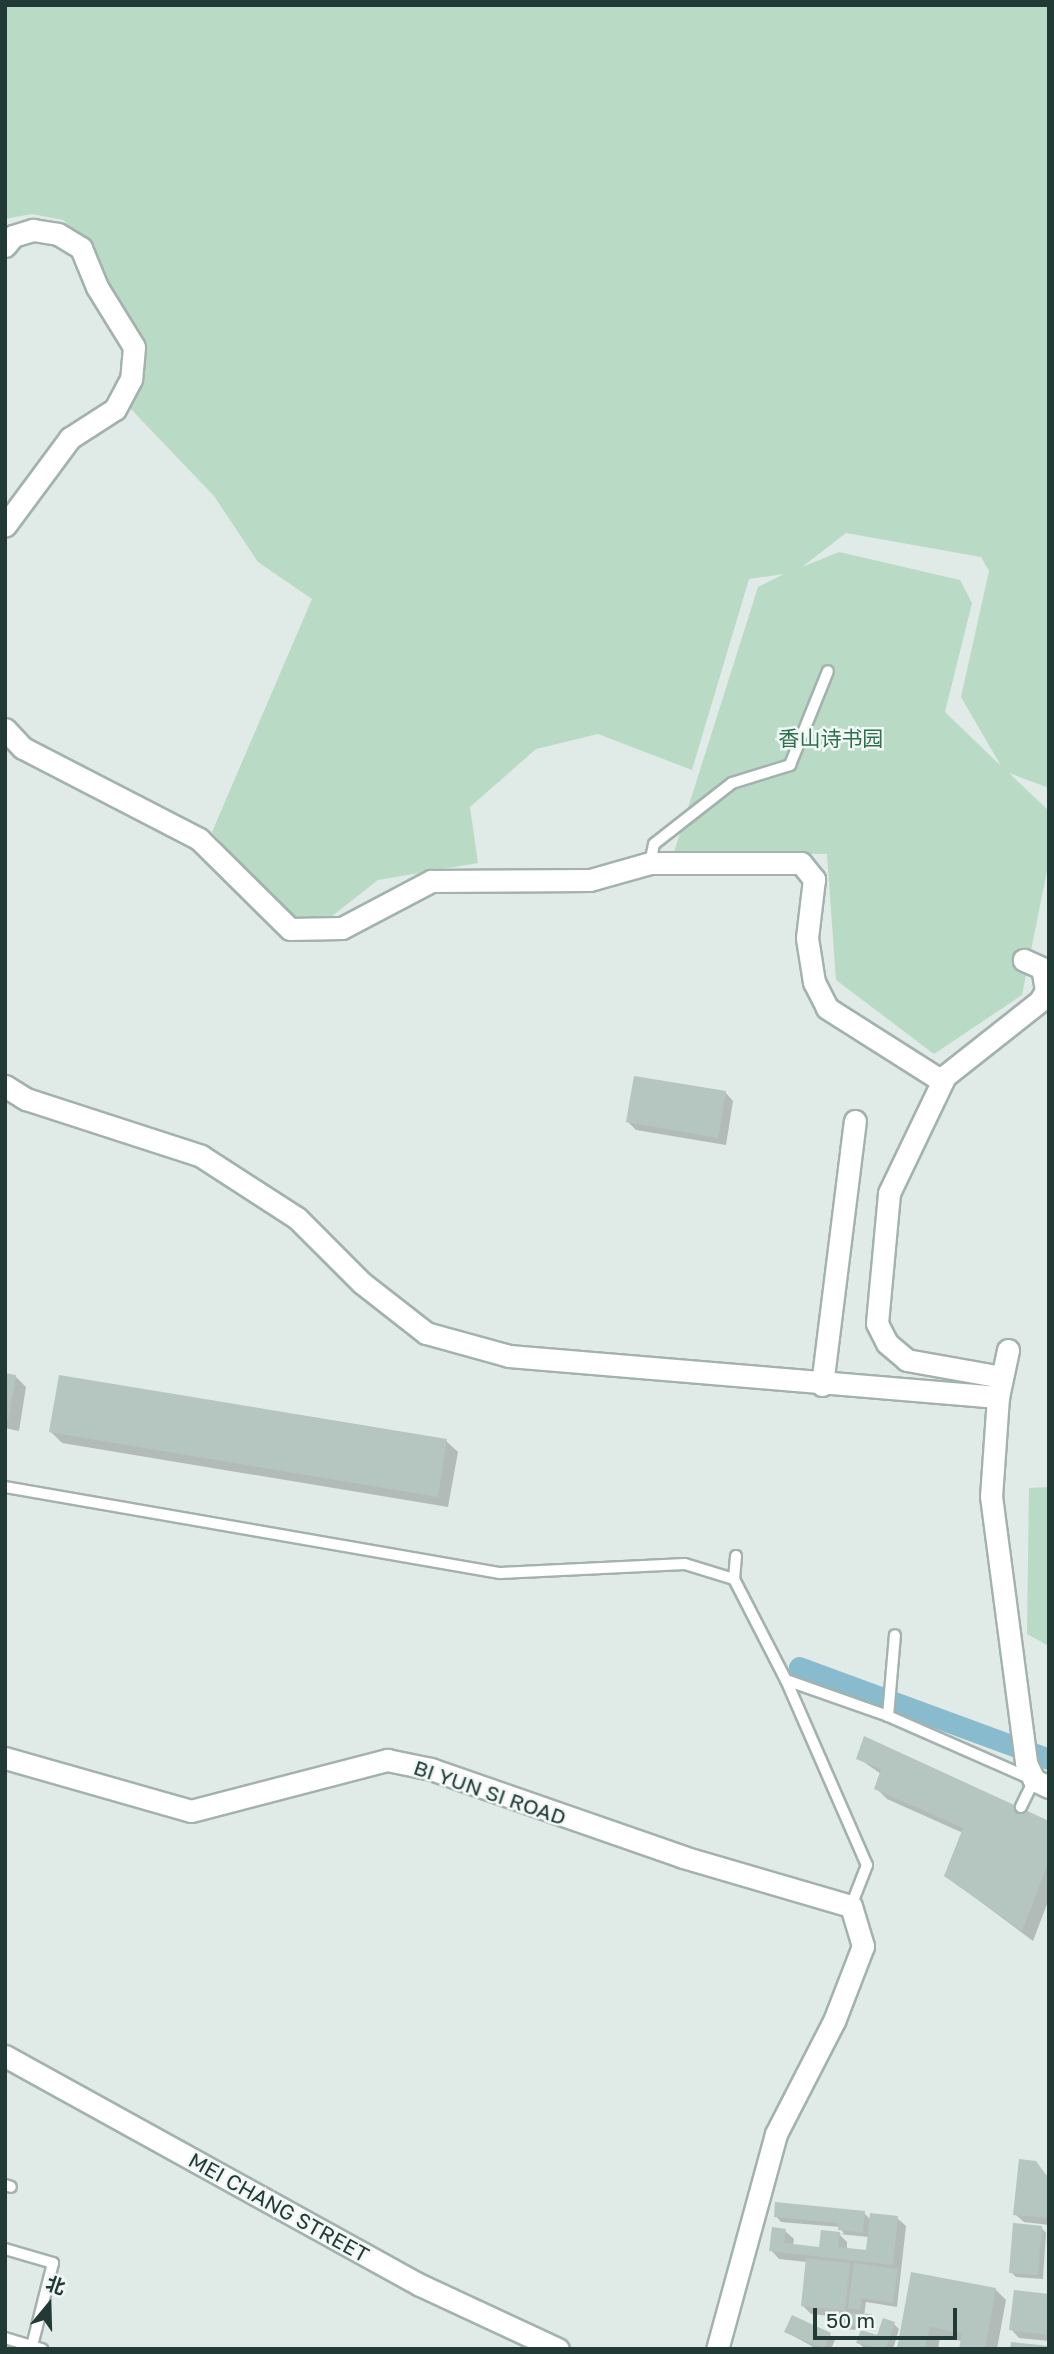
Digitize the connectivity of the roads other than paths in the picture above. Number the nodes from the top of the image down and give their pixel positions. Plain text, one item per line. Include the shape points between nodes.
1 (5, 246) edge
2 (5, 526) edge
3 (828, 671) dead end
4 (5, 729) edge
5 (650, 863) junction
6 (1024, 960) dead end
7 (942, 1081) junction
8 (5, 1086) edge
9 (855, 1121) dead end
10 (1009, 1350) dead end
11 (822, 1385) junction
12 (1000, 1387) junction
13 (5, 1487) edge
14 (736, 1556) dead end
15 (734, 1579) junction
16 (895, 1635) dead end
17 (786, 1680) junction
18 (888, 1716) junction
19 (5, 1758) edge
20 (1036, 1776) edge
21 (1021, 1807) dead end
22 (851, 1906) junction
23 (8, 2061) edge
24 (5, 2249) edge
25 (5, 2338) edge
26 (37, 2348) edge
27 (558, 2349) edge
28 (717, 2349) edge

1 - 2 street via 13,236 33,230 58,234 80,248 134,346 131,379 115,410 70,438
3 - 5 lane via 790,765 732,783 654,844
4 - 5 street via 23,748 199,839 290,929 342,928 431,881 590,880
5 - 7 street via 801,863 814,879 807,938 814,982 827,1008
6 - 7 street via 1042,968 1046,990 1040,1002
7 - 12 street via 889,1193 877,1323 887,1343 907,1360
8 - 11 street via 26,1099 201,1156 297,1218 362,1283 426,1333 509,1356
9 - 11 street
10 - 12 street
11 - 12 street
12 - 20 street via 991,1496 1021,1731
13 - 15 lane via 500,1573 685,1564
14 - 15 lane
15 - 17 lane
16 - 18 lane
17 - 18 lane
17 - 22 lane via 867,1865
18 - 20 lane
19 - 22 street, BI YUN SI ROAD via 191,1811 387,1760 431,1769 682,1857
20 - 21 lane
22 - 28 street via 863,1946 834,2021 776,2134
23 - 27 street, MEI CHANG STREET via 420,2285
24 - 26 lane via 52,2263
25 - 26 lane

